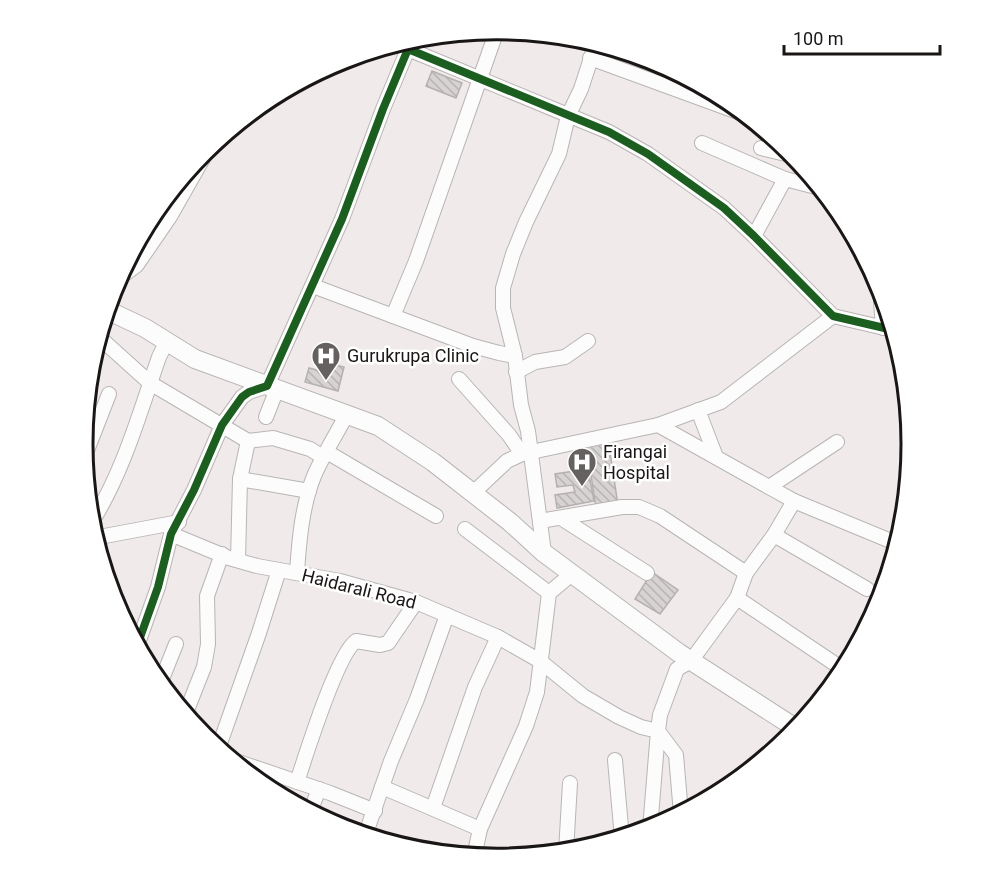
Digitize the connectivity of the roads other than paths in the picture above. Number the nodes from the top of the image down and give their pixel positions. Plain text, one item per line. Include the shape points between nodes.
1 (493, 40) edge
2 (417, 48) edge
3 (406, 51) edge
4 (592, 52) edge
5 (590, 58) junction
6 (479, 79) junction
7 (709, 102) edge
8 (568, 116) junction
9 (702, 143) dead end
10 (761, 148) dead end
11 (774, 151) edge
12 (785, 179) junction
13 (806, 184) edge
14 (184, 189) edge
15 (754, 236) junction
16 (138, 260) edge
17 (313, 286) junction
18 (115, 314) edge
19 (393, 316) junction
20 (833, 316) junction
21 (884, 328) edge
22 (588, 341) dead end
23 (106, 343) edge
24 (166, 343) junction
25 (515, 356) junction
26 (516, 372) junction
27 (459, 380) dead end
28 (150, 383) junction
29 (272, 387) junction
30 (109, 394) dead end
31 (698, 410) junction
32 (347, 414) junction
33 (266, 417) dead end
34 (222, 424) junction
35 (658, 425) junction
36 (94, 431) edge
37 (248, 441) junction
38 (837, 442) dead end
39 (526, 453) junction
40 (325, 454) junction
41 (716, 457) junction
42 (240, 479) junction
43 (769, 487) junction
44 (309, 491) junction
45 (473, 493) junction
46 (794, 501) junction
47 (99, 511) edge
48 (436, 516) dead end
49 (561, 518) junction
50 (540, 521) junction
51 (179, 522) junction
52 (465, 529) dead end
53 (171, 534) junction
54 (774, 535) junction
55 (105, 539) edge
56 (889, 540) edge
57 (544, 553) junction
58 (222, 554) junction
59 (238, 560) junction
60 (279, 570) junction
61 (297, 573) junction
62 (573, 573) junction
63 (647, 573) dead end
64 (746, 573) junction
65 (867, 588) dead end
66 (549, 593) junction
67 (737, 598) junction
68 (416, 602) junction
69 (447, 615) junction
70 (141, 635) edge
71 (498, 637) junction
72 (176, 644) dead end
73 (540, 661) junction
74 (691, 661) junction
75 (836, 665) edge
76 (164, 673) edge
77 (189, 706) edge
78 (789, 723) edge
79 (658, 731) junction
80 (222, 740) edge
81 (615, 760) dead end
82 (265, 775) edge
83 (297, 782) junction
84 (570, 783) dead end
85 (382, 787) junction
86 (319, 789) junction
87 (313, 804) edge
88 (680, 805) edge
89 (433, 808) junction
90 (375, 812) junction
91 (651, 818) edge
92 (369, 827) edge
93 (480, 829) junction
94 (621, 829) edge
95 (567, 842) edge
96 (476, 848) edge

1 - 6 street
2 - 6 street
3 - 17 street
4 - 5 street
5 - 7 street
5 - 8 street
6 - 8 street
6 - 19 street
8 - 15 street via 609,132 648,154 724,208
8 - 25 street via 559,154 526,222 503,288 503,308
9 - 12 street
10 - 11 street
12 - 13 street
12 - 15 street
14 - 16 main road
15 - 20 street
17 - 19 street
17 - 29 street
18 - 24 main road
19 - 25 street via 473,346
20 - 21 street
20 - 31 street via 722,402
22 - 26 street via 565,357 535,362
23 - 28 street
24 - 28 street
24 - 29 main road via 195,359
25 - 26 street
26 - 39 street via 528,430
27 - 39 street
28 - 34 street
28 - 47 street via 127,453
29 - 32 main road
29 - 33 street
29 - 34 street via 242,397
30 - 36 street
31 - 35 street
31 - 41 street
32 - 40 street
32 - 45 main road via 378,426
34 - 37 street
34 - 51 street
35 - 39 street
35 - 41 street
37 - 40 street via 273,438
37 - 42 street
38 - 43 street
39 - 45 street via 507,461
39 - 50 street
40 - 44 street
40 - 48 street
41 - 43 street
42 - 44 street
42 - 59 street
43 - 46 street
44 - 61 street
45 - 57 main road
46 - 54 street
46 - 56 street
49 - 50 street
49 - 63 street
49 - 64 street via 639,507 660,516
50 - 57 street
51 - 53 street
51 - 55 street
52 - 66 street
53 - 58 street, Haidarali Road
53 - 70 street
54 - 64 street
54 - 65 street
57 - 62 main road
58 - 59 street, Haidarali Road
58 - 77 street via 207,596 208,644 204,667
59 - 60 street, Haidarali Road
60 - 61 street, Haidarali Road
60 - 80 street
61 - 68 street, Haidarali Road
62 - 66 street
62 - 74 main road
64 - 67 street
66 - 73 street
67 - 74 street
67 - 75 street
68 - 69 street, Haidarali Road
68 - 83 street via 388,643 356,641 350,646 329,690
69 - 71 street, Haidarali Road
69 - 85 street
71 - 73 street, Haidarali Road
71 - 89 street
72 - 76 street
73 - 79 street, Haidarali Road via 583,696 619,717
73 - 93 street via 537,692 526,726
74 - 78 main road
74 - 79 street via 677,669
79 - 88 street via 676,755
79 - 91 street
81 - 94 street
82 - 83 street
83 - 86 street
84 - 95 street
85 - 89 street
85 - 90 street
86 - 87 street
86 - 90 street
89 - 93 street
90 - 92 street
93 - 96 street

